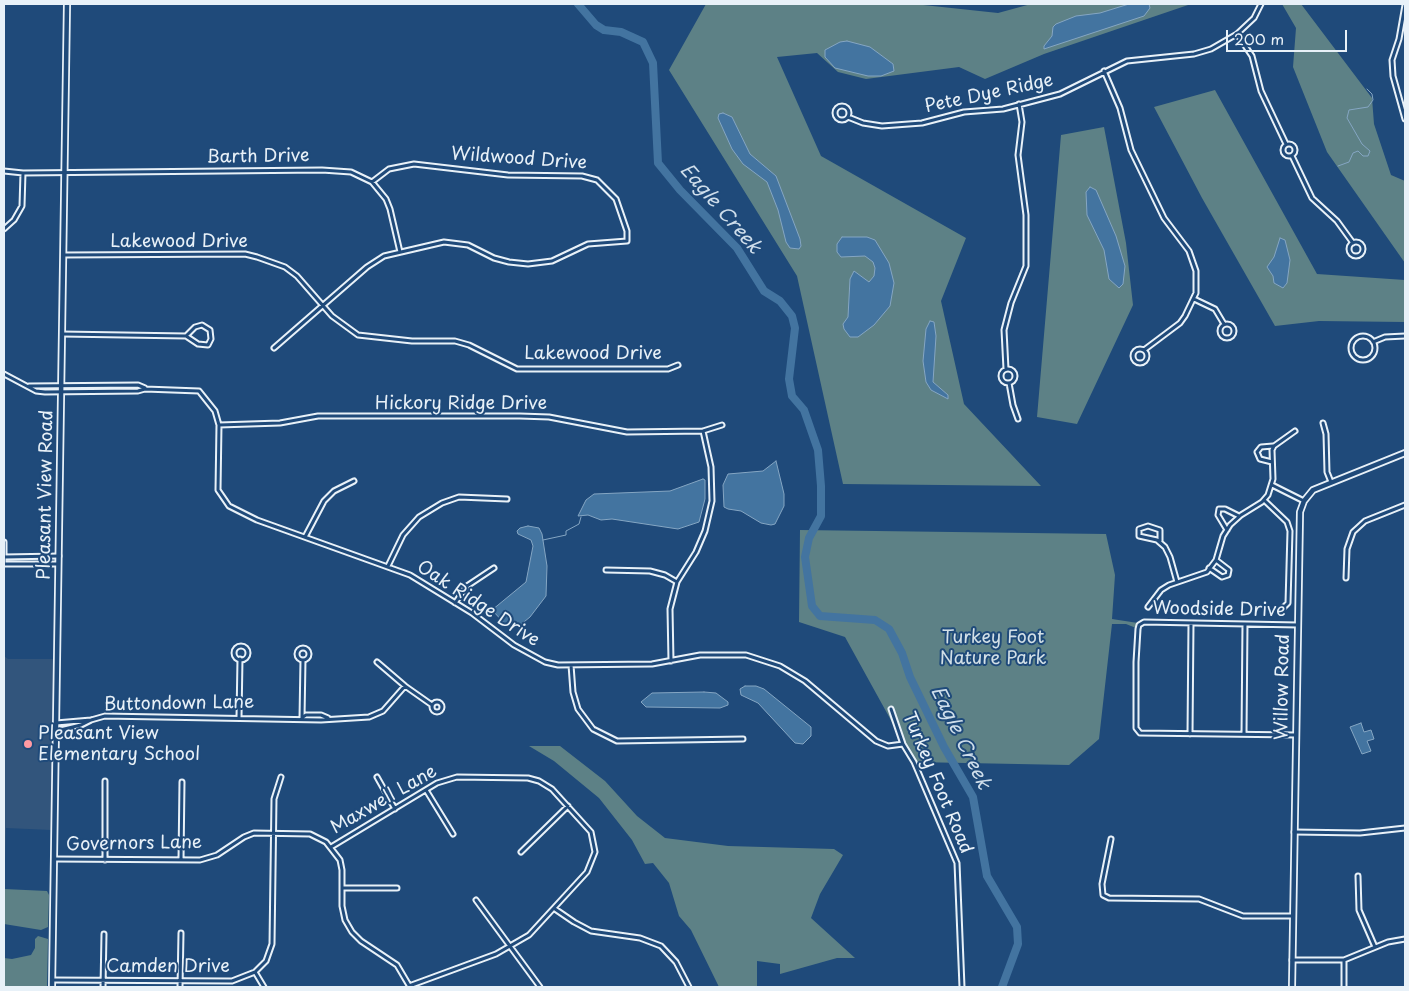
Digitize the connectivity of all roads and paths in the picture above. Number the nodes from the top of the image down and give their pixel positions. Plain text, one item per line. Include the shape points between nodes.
1 (67, 4) edge
2 (1261, 4) edge
3 (1405, 5) edge
4 (1403, 27) edge
5 (1237, 34) junction
6 (1104, 71) junction
7 (1019, 104) junction
8 (848, 117) junction
9 (1405, 119) edge
10 (1286, 144) junction
11 (1292, 156) junction
12 (4, 171) edge
13 (23, 173) junction
14 (64, 173) junction
15 (372, 182) junction
16 (4, 229) edge
17 (1353, 243) junction
18 (400, 252) junction
19 (64, 255) junction
20 (1194, 298) junction
21 (323, 305) junction
22 (1224, 324) junction
23 (62, 334) junction
24 (186, 336) junction
25 (1405, 336) edge
26 (1373, 342) junction
27 (274, 348) dead end
28 (1144, 350) junction
29 (678, 365) dead end
30 (1006, 369) junction
31 (4, 374) edge
32 (1009, 382) junction
33 (26, 386) junction
34 (62, 386) junction
35 (145, 388) junction
36 (62, 392) junction
37 (1018, 419) dead end
38 (1324, 423) dead end
39 (219, 425) junction
40 (722, 426) dead end
41 (703, 431) junction
42 (1295, 431) dead end
43 (1274, 446) junction
44 (1405, 453) edge
45 (1272, 462) junction
46 (354, 481) dead end
47 (1331, 482) junction
48 (1272, 485) junction
49 (507, 499) dead end
50 (1264, 500) junction
51 (1304, 501) junction
52 (1405, 505) edge
53 (1239, 516) junction
54 (1227, 530) junction
55 (305, 537) junction
56 (1160, 541) junction
57 (4, 542) edge
58 (59, 556) junction
59 (4, 557) edge
60 (1216, 560) junction
61 (4, 564) edge
62 (59, 564) junction
63 (388, 566) junction
64 (494, 568) dead end
65 (1209, 568) junction
66 (606, 570) dead end
67 (1346, 578) dead end
68 (677, 582) junction
69 (1177, 582) junction
70 (455, 603) junction
71 (1148, 607) dead end
72 (1282, 609) dead end
73 (1191, 623) junction
74 (1245, 624) junction
75 (1298, 625) junction
76 (240, 659) junction
77 (303, 660) dead end
78 (671, 661) junction
79 (377, 662) dead end
80 (571, 665) junction
81 (405, 686) junction
82 (432, 705) dead end
83 (891, 710) dead end
84 (239, 716) junction
85 (302, 718) junction
86 (91, 720) junction
87 (56, 723) junction
88 (56, 731) junction
89 (1190, 734) junction
90 (1244, 734) junction
91 (1296, 735) junction
92 (743, 739) dead end
93 (903, 744) junction
94 (281, 777) dead end
95 (377, 777) dead end
96 (105, 781) dead end
97 (182, 782) dead end
98 (426, 790) junction
99 (568, 806) junction
100 (395, 808) junction
101 (1405, 828) edge
102 (273, 832) junction
103 (1294, 832) junction
104 (453, 834) dead end
105 (1111, 839) dead end
106 (331, 847) junction
107 (521, 852) dead end
108 (55, 859) junction
109 (105, 860) junction
110 (181, 860) junction
111 (1358, 876) dead end
112 (342, 888) junction
113 (397, 888) dead end
114 (476, 900) dead end
115 (555, 908) junction
116 (1292, 916) junction
117 (181, 932) dead end
118 (104, 934) dead end
119 (1405, 939) edge
120 (511, 947) junction
121 (1375, 947) junction
122 (1292, 960) junction
123 (1344, 960) junction
124 (256, 972) junction
125 (53, 980) junction
126 (103, 980) junction
127 (180, 981) junction
128 (410, 986) edge
129 (52, 987) edge
130 (103, 987) edge
131 (180, 987) edge
132 (264, 987) edge
133 (540, 987) edge
134 (689, 987) edge
135 (962, 987) edge
136 (1292, 987) edge
137 (1344, 987) edge

1 - 14 main road, Pleasant View Road
2 - 5 street, Pete Dye Ridge via 1254,18
3 - 4 street
4 - 9 street via 1392,55 1392,70
5 - 6 street, Pete Dye Ridge via 1211,49 1194,54 1128,61
5 - 10 street via 1252,56 1261,91
6 - 7 street, Pete Dye Ridge via 1060,94
6 - 20 street via 1122,115 1131,150 1164,218 1192,258 1197,280
7 - 8 street, Pete Dye Ridge via 914,124 882,126
7 - 30 street via 1022,122 1018,155 1026,215 1026,266 1010,303 1004,330
8 - 8 street, Pete Dye Ridge via 847,108 836,109 838,119
10 - 11 street via 1294,147
10 - 11 street via 1282,150
11 - 17 street via 1312,198 1337,221
12 - 13 street, Barth Drive
13 - 14 street, Barth Drive
13 - 16 street via 22,206
14 - 15 street, Barth Drive via 322,170 350,172
14 - 19 main road, Pleasant View Road
15 - 18 street, Barth Drive via 386,199
15 - 18 street, Wildwood Drive via 389,169 414,164 508,175 582,176 597,180 616,199 627,231 627,241 588,244 552,261 528,264 494,258 468,245 444,242
17 - 17 street via 1349,246 1350,254 1363,252 1359,243
18 - 21 street, Wildwood Drive via 374,261
19 - 21 street, Lakewood Drive via 257,256 297,276
19 - 23 main road, Pleasant View Road
20 - 22 street via 1215,309
20 - 28 street via 1180,323
21 - 27 street, Wildwood Drive
21 - 29 street, Lakewood Drive via 358,335 412,341 455,341 517,369 668,369
22 - 22 street via 1221,333 1230,337 1233,327
23 - 24 street
23 - 34 main road, Pleasant View Road
24 - 24 street via 198,344 208,345 211,339 210,330 202,325
25 - 26 street via 1386,337
26 - 26 street via 1366,336 1355,339 1351,346 1352,354 1358,359 1369,358 1374,349
28 - 28 street via 1135,352 1136,361 1142,363 1146,360
30 - 32 street via 1001,377
30 - 32 street via 1014,374
31 - 33 street
32 - 37 street
33 - 34 street, Oak Ridge Drive
33 - 36 street, Oak Ridge Drive via 36,391
34 - 35 street, Oak Ridge Drive via 138,385
34 - 36 main road, Pleasant View Road
35 - 36 street, Oak Ridge Drive via 138,391
35 - 39 street, Oak Ridge Drive via 199,391 215,411
36 - 58 main road, Pleasant View Road
38 - 47 street
39 - 41 street, Hickory Ridge Drive via 280,423 318,416 520,416 549,417 627,432
39 - 55 street, Oak Ridge Drive via 218,490 229,506
40 - 41 street, Hickory Ridge Drive
41 - 68 street via 713,481 709,516 696,552
42 - 43 street
43 - 45 street
43 - 45 street via 1261,447 1257,452 1260,459
44 - 47 main road
45 - 48 street
46 - 55 street via 334,491 324,501
47 - 51 main road via 1314,490
48 - 50 street
48 - 51 street
49 - 63 street via 459,497 442,503 419,517 403,535
50 - 53 street
50 - 72 street via 1286,522 1290,531 1288,603
51 - 75 main road, Willow Road via 1300,512
52 - 67 street via 1365,521 1353,532 1347,549
53 - 54 street
53 - 54 street via 1219,509 1218,515
54 - 60 street
55 - 63 street, Oak Ridge Drive
56 - 56 street via 1139,536 1139,529 1148,526 1160,530
56 - 69 street via 1170,557
57 - 59 street
58 - 59 street
58 - 62 main road, Pleasant View Road
59 - 61 street
60 - 65 street
60 - 65 street via 1229,570 1228,575 1222,577
61 - 62 street
62 - 87 main road, Pleasant View Road
63 - 70 street, Oak Ridge Drive via 410,575
64 - 70 street via 475,579
65 - 69 street via 1207,572
66 - 68 street via 650,571
68 - 78 street via 670,609
69 - 71 street via 1161,590
70 - 80 street, Oak Ridge Drive via 544,662
73 - 74 street, Woodside Drive
73 - 89 street
73 - 89 street, Woodside Drive via 1144,622 1139,625 1136,662 1137,731 1140,734
74 - 75 street, Woodside Drive
74 - 90 street
75 - 91 main road, Willow Road
76 - 76 street via 247,654 242,646 234,652
76 - 84 street
77 - 85 street
78 - 80 street, Oak Ridge Drive
78 - 93 street, Oak Ridge Drive via 722,654 746,655 780,666 806,681 876,741 888,746
79 - 81 street
80 - 92 street via 578,709 593,729 617,741
81 - 82 street
81 - 85 street, Buttondown Lane via 383,711 369,717
83 - 93 street, Turkey Foot Road
84 - 85 street, Buttondown Lane
84 - 86 street, Buttondown Lane via 105,716
86 - 87 street, Buttondown Lane
86 - 88 street
87 - 88 main road, Pleasant View Road
88 - 108 main road, Pleasant View Road
89 - 90 street
90 - 91 street
91 - 103 main road, Willow Road
93 - 135 street, Turkey Foot Road via 957,863
94 - 102 street, Camden Drive via 274,794
95 - 100 street
96 - 109 street
97 - 110 street
98 - 99 street, Maxwell Lane via 449,778 528,778 546,784
98 - 100 street, Maxwell Lane
98 - 104 street
99 - 107 street
99 - 115 street, Maxwell Lane via 591,832 595,852 587,872
100 - 106 street, Maxwell Lane
101 - 103 street via 1360,833
102 - 106 street, Governors Lane via 310,834
102 - 110 street, Governors Lane via 244,836 210,858
102 - 124 street, Camden Drive via 272,944 266,961
103 - 116 main road, Willow Road
105 - 116 street via 1103,876 1103,895 1109,898 1199,899 1243,916
106 - 112 street via 341,865
108 - 109 street, Governors Lane
108 - 125 main road, Pleasant View Road
109 - 110 street, Governors Lane
111 - 121 street via 1359,910
112 - 113 street
112 - 128 street via 344,914 352,932 396,965
114 - 120 street
115 - 120 street, Maxwell Lane
115 - 134 street via 591,930 640,938 661,946 676,962
116 - 122 main road, Willow Road
117 - 127 street
118 - 126 street
119 - 121 street
120 - 128 street, Maxwell Lane
120 - 133 street
121 - 123 street
122 - 123 street
122 - 136 main road, Willow Road
123 - 137 street
124 - 127 street, Camden Drive via 232,982
124 - 132 street
125 - 126 street, Camden Drive
125 - 129 main road, Pleasant View Road
126 - 127 street, Camden Drive
126 - 130 street
127 - 131 street

